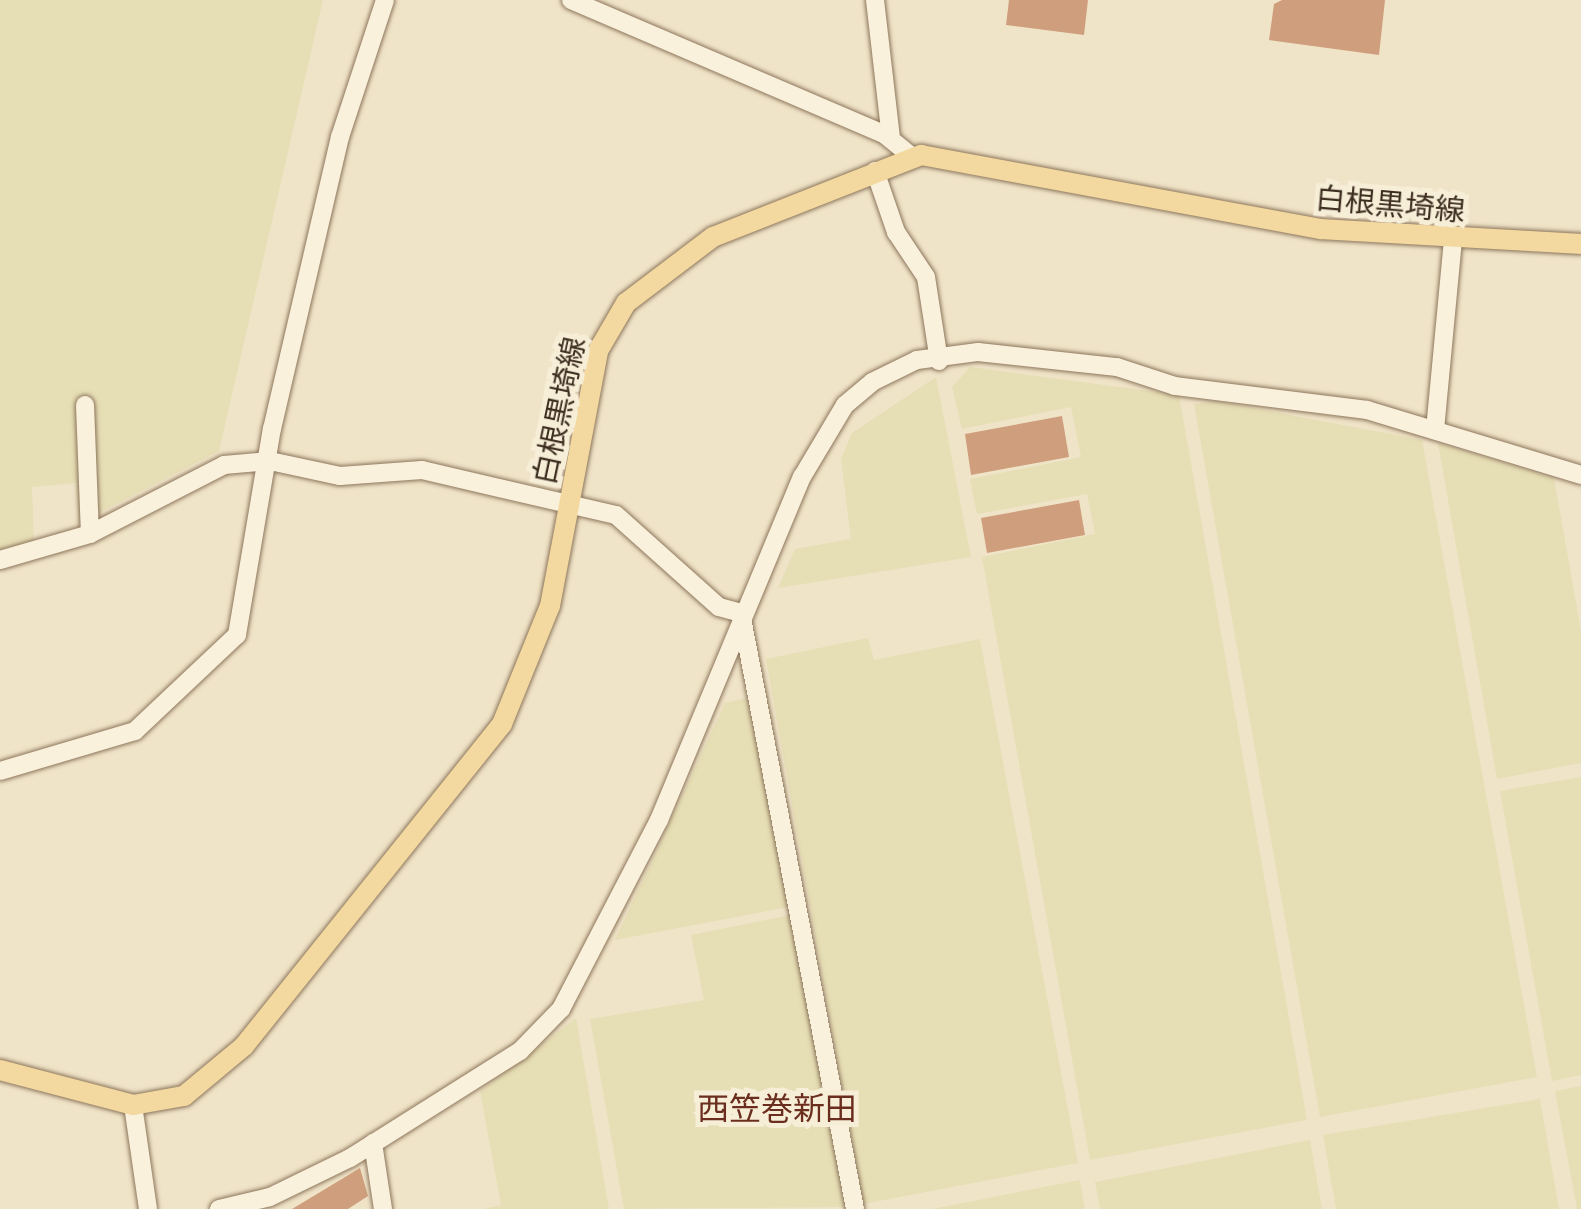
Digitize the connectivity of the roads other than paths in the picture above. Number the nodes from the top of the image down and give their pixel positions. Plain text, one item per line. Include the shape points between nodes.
1 (384, 0) edge
2 (571, 0) edge
3 (874, 0) edge
4 (891, 139) junction
5 (911, 156) junction
6 (875, 171) junction
7 (1453, 240) junction
8 (1581, 244) edge
9 (939, 361) junction
10 (85, 404) dead end
11 (1435, 430) junction
12 (270, 461) junction
13 (1581, 475) edge
14 (570, 502) junction
15 (90, 534) junction
16 (0, 560) edge
17 (741, 612) junction
18 (0, 770) edge
19 (0, 1070) edge
20 (132, 1106) junction
21 (372, 1143) junction
22 (148, 1209) edge
23 (219, 1209) edge
24 (383, 1209) edge
25 (855, 1209) edge

1 - 12 street via 340,137
2 - 4 street
3 - 4 street
4 - 5 street
5 - 6 main road, 白根黒埼線
5 - 7 main road, 白根黒埼線 via 1241,219
6 - 9 street via 896,232 926,277
6 - 14 main road, 白根黒埼線 via 712,237 626,303 598,351
7 - 8 main road, 白根黒埼線
7 - 11 street
9 - 11 street via 978,352 1118,367 1175,386 1367,410
9 - 17 street via 917,360 844,404
10 - 15 street
11 - 13 street
12 - 14 street via 340,476 422,470
12 - 15 street via 194,476
12 - 18 street via 245,614 228,648 135,731
14 - 17 street via 632,523 719,607
14 - 20 main road, 白根黒埼線 via 537,650 472,768 214,1079
15 - 16 street
17 - 21 street via 667,803 561,1010 520,1051
17 - 25 street
19 - 20 main road
20 - 22 street
21 - 23 street via 292,1188
21 - 24 street

